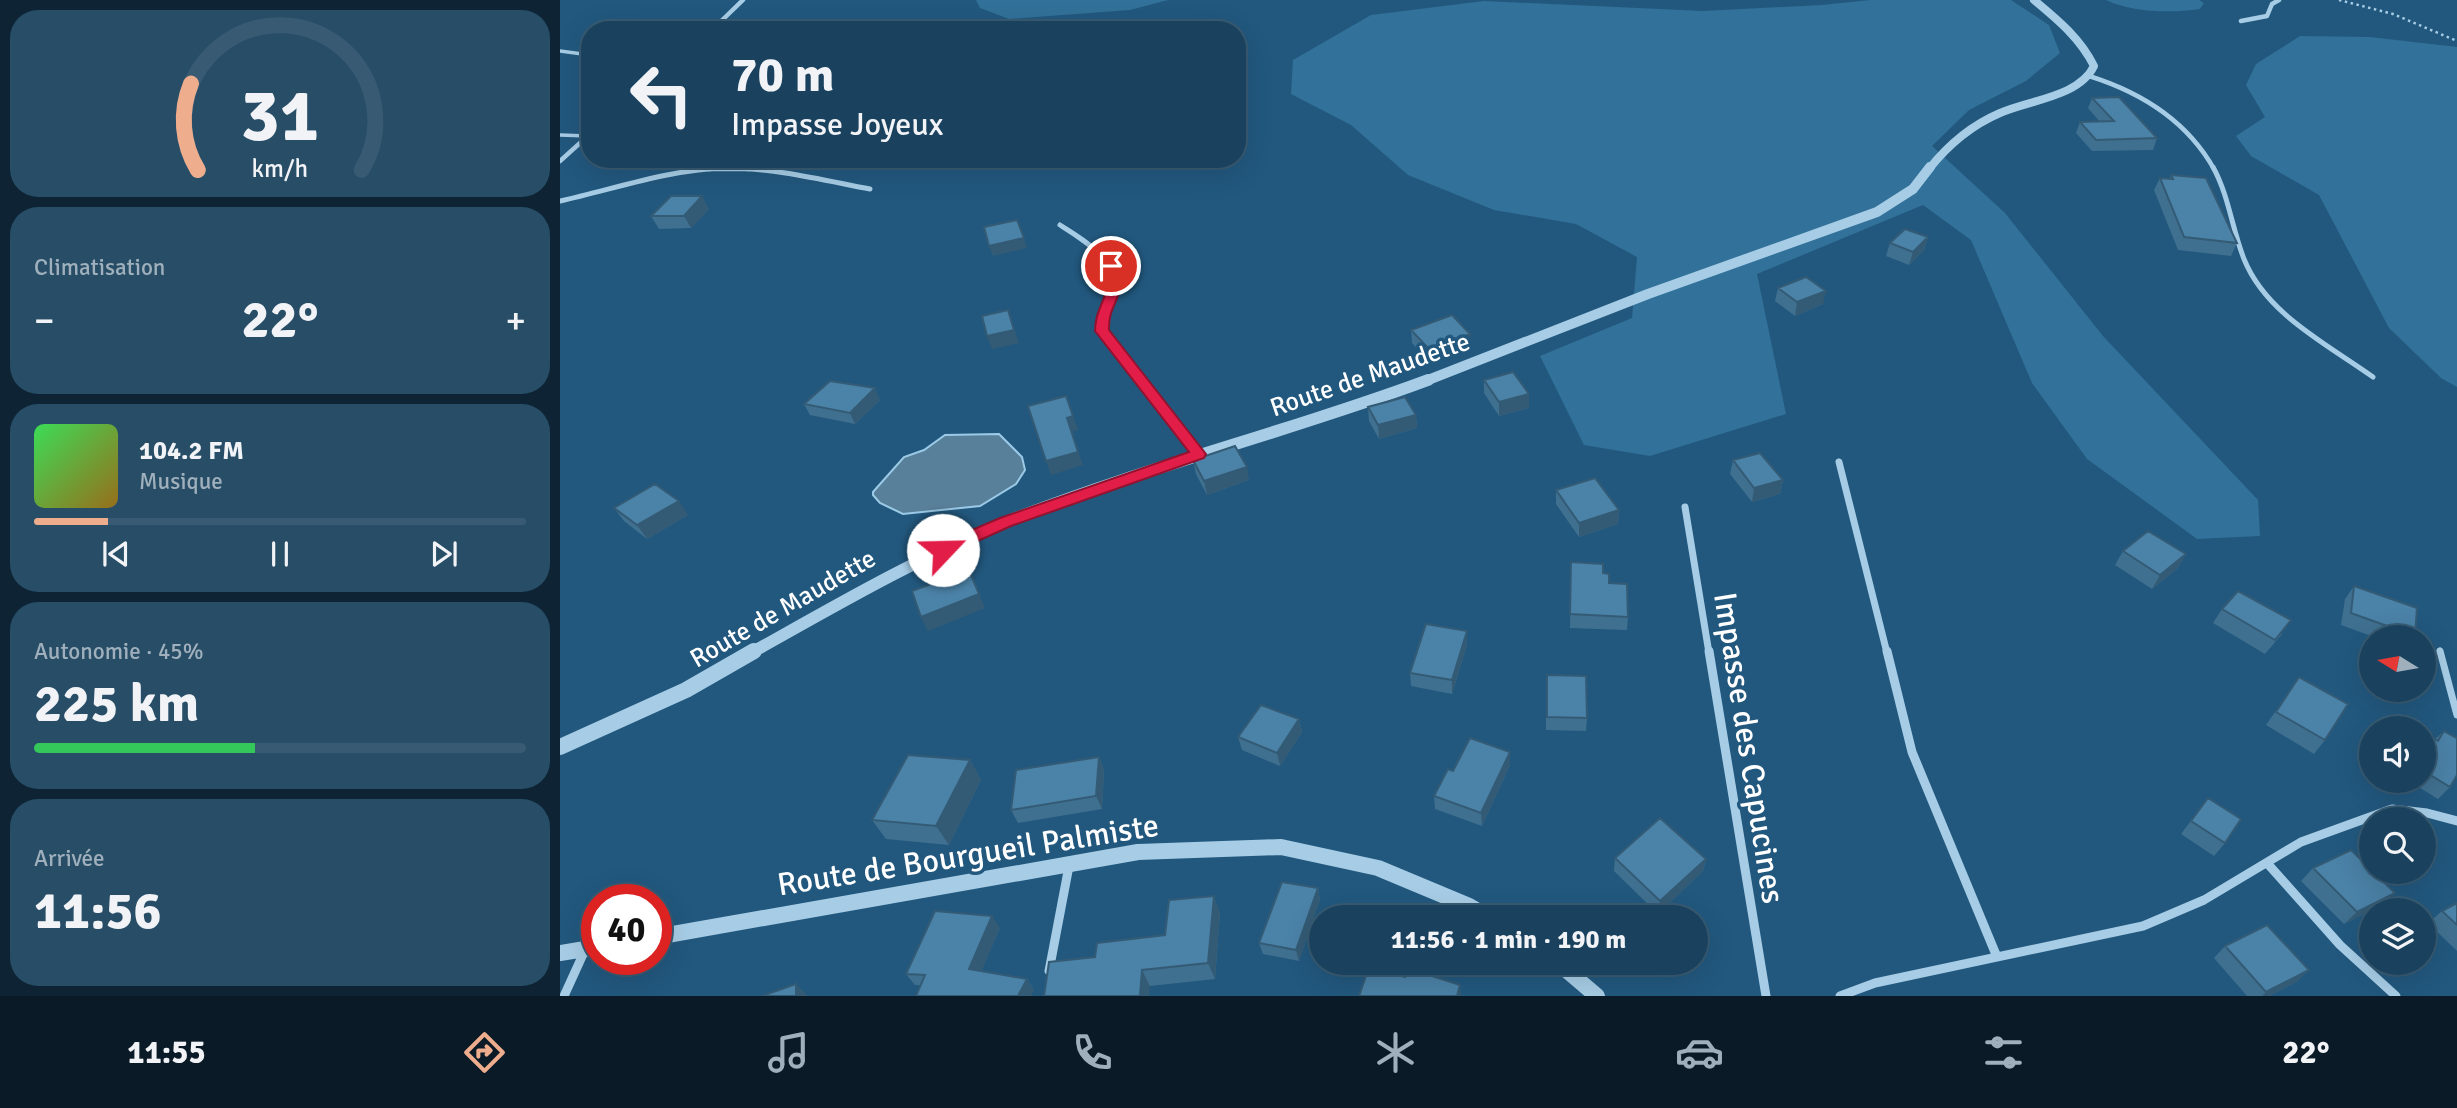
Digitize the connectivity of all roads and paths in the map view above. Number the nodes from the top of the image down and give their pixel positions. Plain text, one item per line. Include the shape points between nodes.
1 (743, 0) edge
2 (2034, 0) edge
3 (2279, 0) edge
4 (2339, 0) edge
5 (721, 21) edge
6 (2241, 21) dead end
7 (2457, 41) edge
8 (560, 51) edge
9 (581, 54) edge
10 (2089, 76) junction
11 (560, 135) edge
12 (581, 135) edge
13 (581, 142) edge
14 (560, 161) edge
15 (870, 189) dead end
16 (560, 201) edge
17 (1059, 225) dead end
18 (2373, 377) dead end
19 (1199, 454) junction
20 (1839, 462) dead end
21 (1685, 507) dead end
22 (2440, 650) dead end
23 (2457, 715) edge
24 (560, 747) edge
25 (2457, 821) edge
26 (2267, 863) junction
27 (1070, 864) junction
28 (1467, 905) edge
29 (672, 934) edge
30 (581, 950) edge
31 (560, 953) edge
32 (1997, 957) junction
33 (581, 966) edge
34 (1572, 975) edge
35 (1046, 983) edge
36 (564, 996) edge
37 (1597, 996) edge
38 (1766, 996) edge
39 (1840, 996) edge
40 (2396, 996) edge

1 - 5 street
2 - 10 street via 2088,51 2094,66
3 - 6 street via 2267,16
4 - 7 path via 2393,14
8 - 9 lane
10 - 18 street via 2128,89 2158,107 2214,165 2253,279 2276,305
10 - 19 street, Route de Maudette via 2078,85 1999,114 1963,134 1943,151 1913,190 1877,212 1361,405
11 - 12 lane
13 - 14 street
15 - 16 street via 726,168 682,172
17 - 19 street via 1111,266 1115,282 1112,300 1102,316 1102,331
19 - 24 street, Route de Maudette via 1006,522 902,568 686,690
20 - 32 street via 1912,752
21 - 38 street, Impasse des Capucines
22 - 23 lane
25 - 26 street via 2392,809 2301,842
26 - 32 street via 2204,900 2143,926
26 - 40 street via 2340,945
27 - 28 street, Route de Bourgueil Palmiste via 1138,852 1281,847 1378,868
27 - 29 street, Route de Bourgueil Palmiste
27 - 35 street
30 - 31 street
32 - 39 street via 1875,983
33 - 36 street
34 - 37 street

